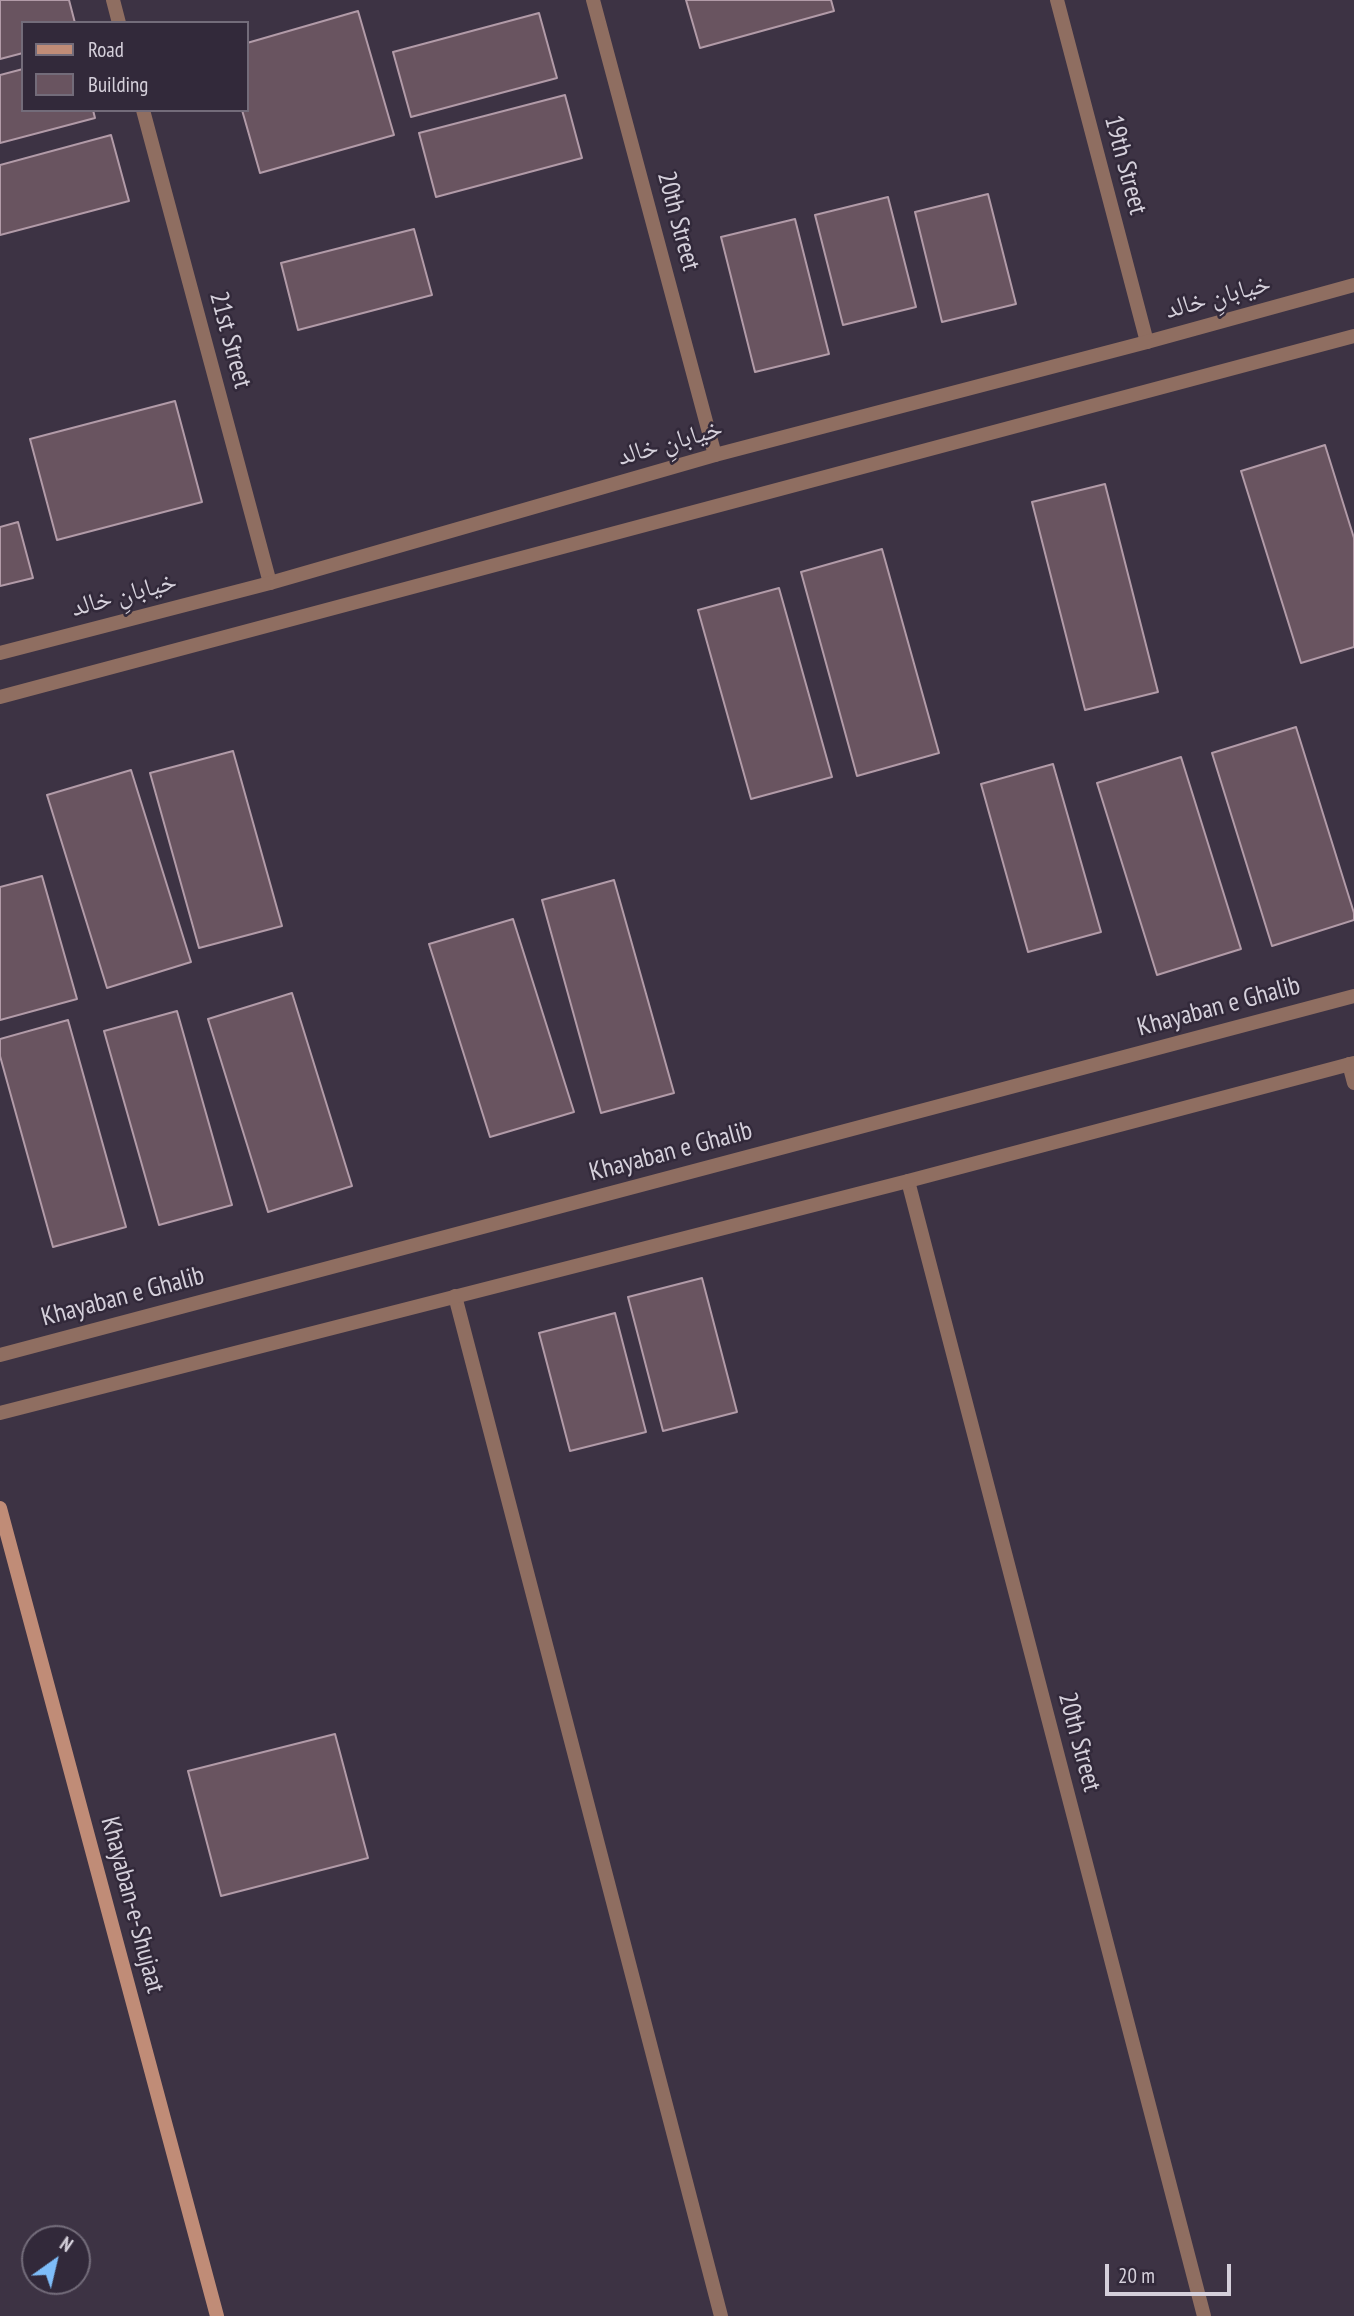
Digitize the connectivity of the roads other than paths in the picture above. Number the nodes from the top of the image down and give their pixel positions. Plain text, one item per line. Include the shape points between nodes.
1 (113, 0) edge
2 (593, 0) edge
3 (1056, 0) edge
4 (118, 21) edge
5 (144, 112) edge
6 (1354, 285) edge
7 (1354, 336) edge
8 (1147, 342) junction
9 (715, 455) junction
10 (270, 583) junction
11 (0, 653) edge
12 (0, 698) edge
13 (1354, 996) edge
14 (1352, 1064) edge
15 (1354, 1083) edge
16 (908, 1181) junction
17 (455, 1296) junction
18 (0, 1355) edge
19 (0, 1413) edge
20 (0, 1508) edge
21 (217, 2316) edge
22 (720, 2316) edge
23 (1203, 2316) edge

1 - 4 street
2 - 9 street, 20th Street
3 - 8 street, 19th Street
5 - 10 street, 21st Street
6 - 8 street, خیابانِ خالد
7 - 12 street
8 - 9 street, خیابانِ خالد
9 - 10 street, خیابانِ خالد
10 - 11 street, خیابانِ خالد
13 - 18 street, Khayaban e Ghalib
14 - 15 street
14 - 16 street
16 - 17 street
16 - 23 street, 20th Street
17 - 19 street
17 - 22 street
20 - 21 main road, Khayaban-e-Shujaat

